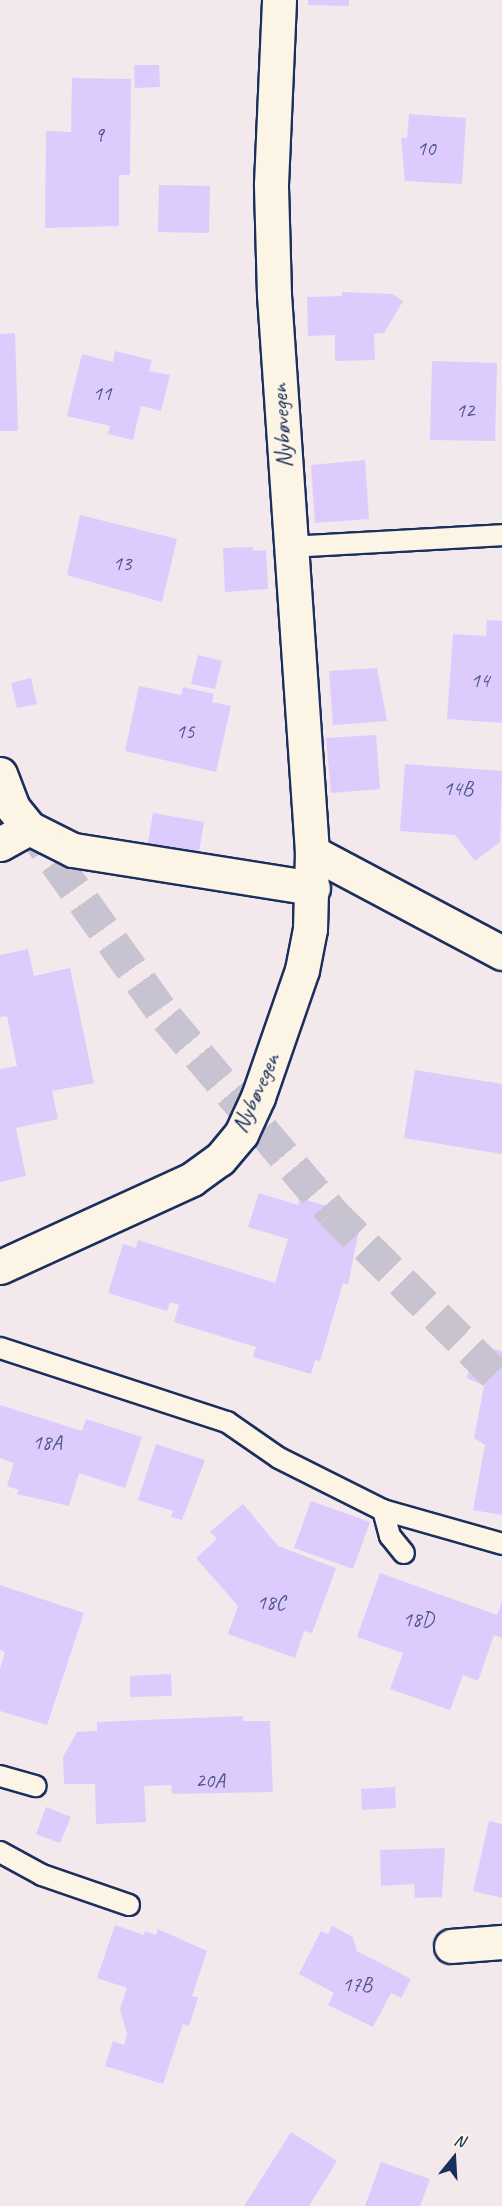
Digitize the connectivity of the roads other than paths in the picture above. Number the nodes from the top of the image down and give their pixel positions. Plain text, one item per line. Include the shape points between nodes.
1 (279, 0) edge
2 (502, 535) edge
3 (290, 547) junction
4 (0, 774) edge
5 (29, 828) junction
6 (0, 844) edge
7 (312, 852) junction
8 (313, 888) junction
9 (502, 953) edge
10 (0, 1267) edge
11 (0, 1347) edge
12 (383, 1510) junction
13 (502, 1544) edge
14 (404, 1553) dead end
15 (0, 1776) edge
16 (36, 1786) dead end
17 (0, 1852) edge
18 (129, 1905) dead end
19 (502, 1942) edge
20 (451, 1946) dead end

1 - 3 street, Nybøvegen via 271,195
2 - 3 lane
3 - 7 street, Nybøvegen
4 - 5 street via 13,808
5 - 6 street
5 - 8 street via 73,850
7 - 8 street, Nybøvegen
7 - 9 street
8 - 10 street, Nybøvegen via 302,970 241,1134 220,1159 192,1179
11 - 12 lane via 227,1422 279,1458
12 - 13 lane
12 - 14 lane via 390,1536
15 - 16 lane
17 - 18 lane via 42,1875
19 - 20 street

